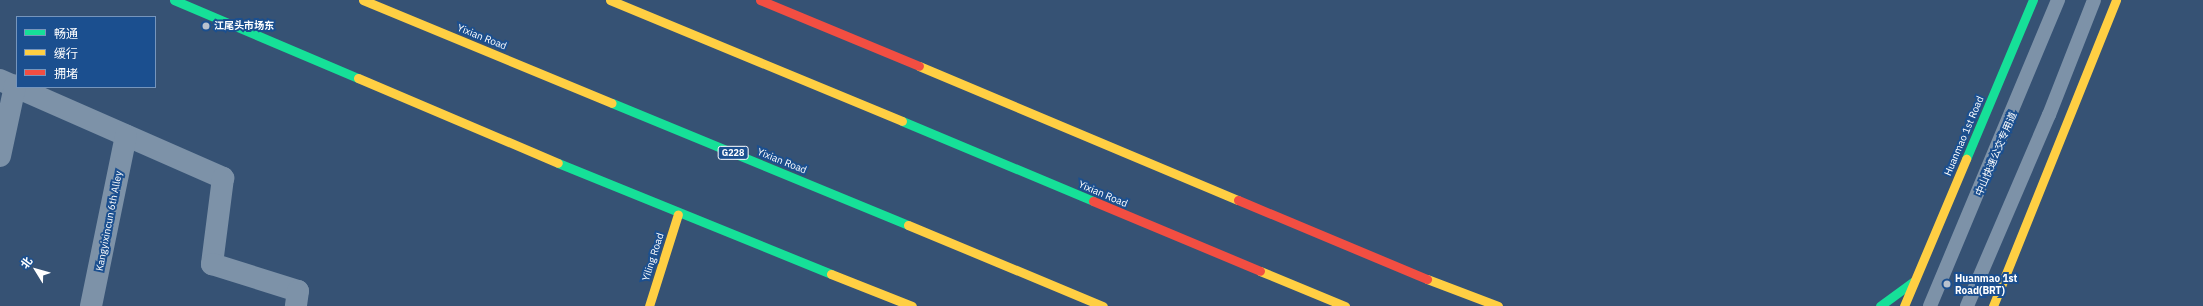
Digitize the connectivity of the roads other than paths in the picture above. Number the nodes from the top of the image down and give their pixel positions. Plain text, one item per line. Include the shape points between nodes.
1 (174, 0) edge
2 (363, 0) edge
3 (610, 0) edge
4 (760, 0) edge
5 (2033, 0) edge
6 (2058, 0) edge
7 (2094, 0) edge
8 (2116, 0) edge
9 (8, 83) edge
10 (19, 88) edge
11 (126, 136) junction
12 (0, 156) edge
13 (678, 214) junction
14 (2009, 264) junction
15 (1915, 280) junction
16 (2007, 299) dead end
17 (91, 306) edge
18 (296, 306) edge
19 (649, 306) edge
20 (912, 306) edge
21 (1103, 306) edge
22 (1345, 306) edge
23 (1498, 306) edge
24 (1880, 306) edge
25 (1904, 306) edge
26 (1930, 306) edge
27 (1967, 306) edge
28 (1993, 306) edge

1 - 13 main road
2 - 21 main road, Yixian Road / G228
3 - 22 main road, Yixian Road
4 - 23 main road via 1444,286
5 - 15 main road, Huanmao 1st Road
6 - 26 lane, 中山快速公交专用道
7 - 27 lane via 2049,115
8 - 14 main road
9 - 12 street
10 - 11 street
11 - 17 street, Kangyixincun 6th Alley
11 - 18 street via 223,178 212,264 298,291
13 - 19 main road, Yiling Road
13 - 20 main road
14 - 16 main road
14 - 28 main road
15 - 24 main road
15 - 25 main road, Huanmao 1st Road

